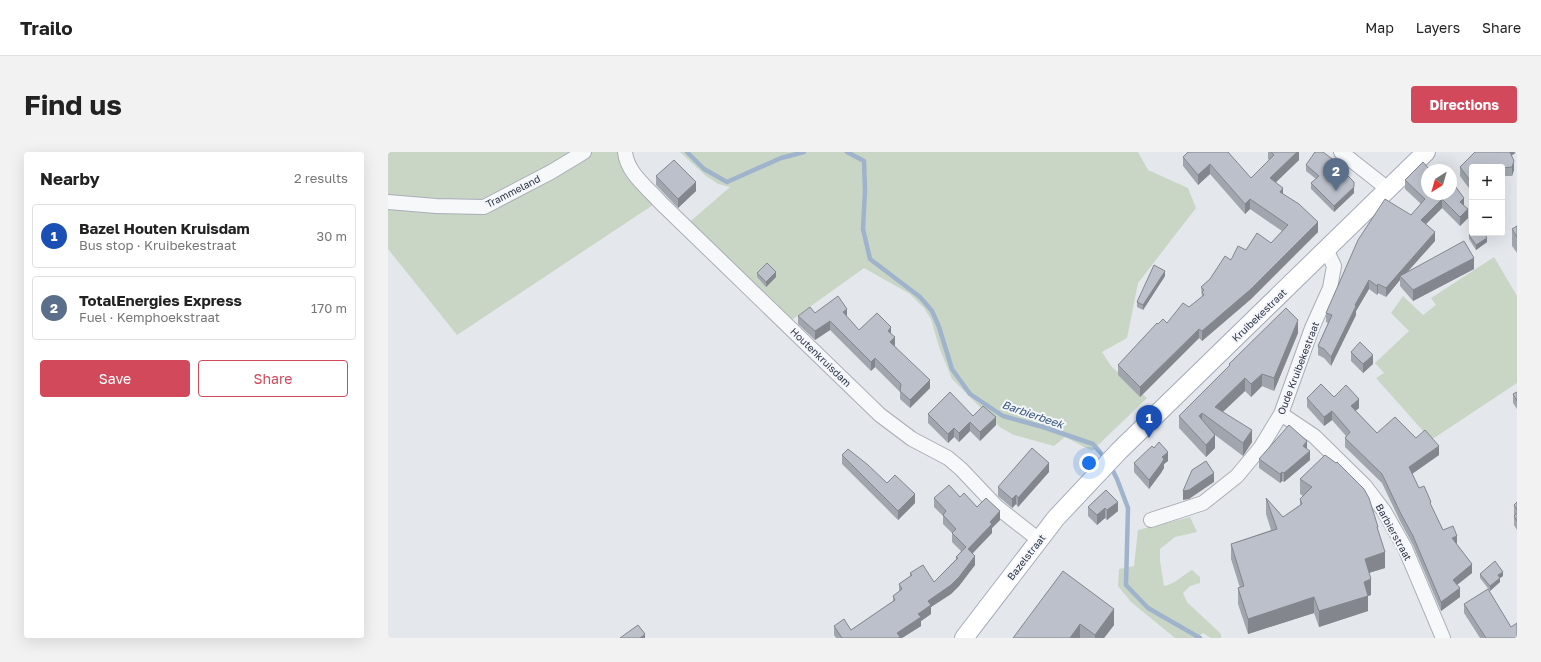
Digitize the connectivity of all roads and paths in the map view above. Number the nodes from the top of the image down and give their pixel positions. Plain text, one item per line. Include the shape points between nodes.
1 (584, 152) edge
2 (625, 152) edge
3 (1341, 152) edge
4 (1426, 152) edge
5 (1388, 189) junction
6 (388, 202) edge
7 (1326, 249) junction
8 (1281, 414) junction
9 (1092, 480) joint
10 (1151, 520) dead end
11 (1039, 540) junction
12 (964, 638) edge
13 (1443, 638) edge

1 - 6 street, Trammeland via 484,207
2 - 11 street, Houtenkruisdam via 626,161 636,176 662,203 880,415 912,440 948,458 997,507
3 - 5 street
4 - 5 main road, Kruibekestraat
5 - 7 main road, Kruibekestraat
7 - 8 street, Oude Kruibekestraat via 1334,266 1330,288 1312,328
7 - 9 main road, Kruibekestraat
8 - 10 street, Oude Kruibekestraat via 1261,447 1237,476 1203,503
8 - 13 street, Barbierstraat via 1314,436 1365,486 1384,511 1405,548
9 - 11 main road, Bazelstraat
11 - 12 main road, Bazelstraat

